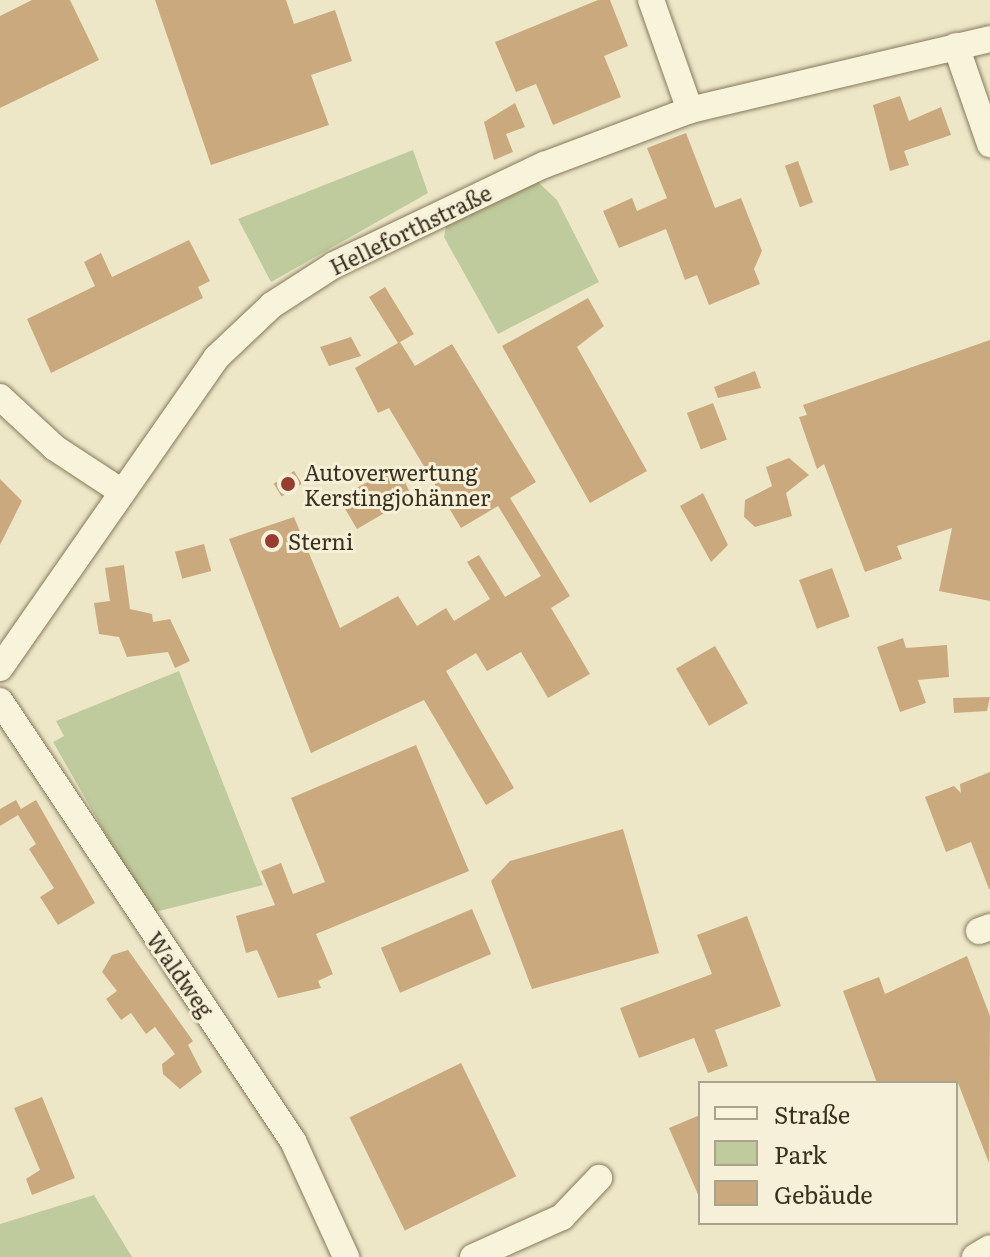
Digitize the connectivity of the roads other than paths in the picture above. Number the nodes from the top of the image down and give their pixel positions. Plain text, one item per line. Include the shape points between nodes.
1 (651, 0) edge
2 (990, 39) edge
3 (956, 46) junction
4 (690, 110) junction
5 (990, 144) edge
6 (0, 397) edge
7 (122, 492) junction
8 (0, 668) edge
9 (0, 701) edge
10 (599, 1178) dead end
11 (990, 1248) edge
12 (346, 1257) edge
13 (473, 1257) edge
14 (975, 1257) edge

1 - 4 street
2 - 3 street, Helleforthstraße
3 - 4 street, Helleforthstraße
3 - 5 street
4 - 7 street, Helleforthstraße via 434,214 272,305 216,358
6 - 7 street via 55,448
7 - 8 street, Helleforthstraße
9 - 12 street, Waldweg via 293,1141
10 - 13 street via 562,1217
11 - 14 street

